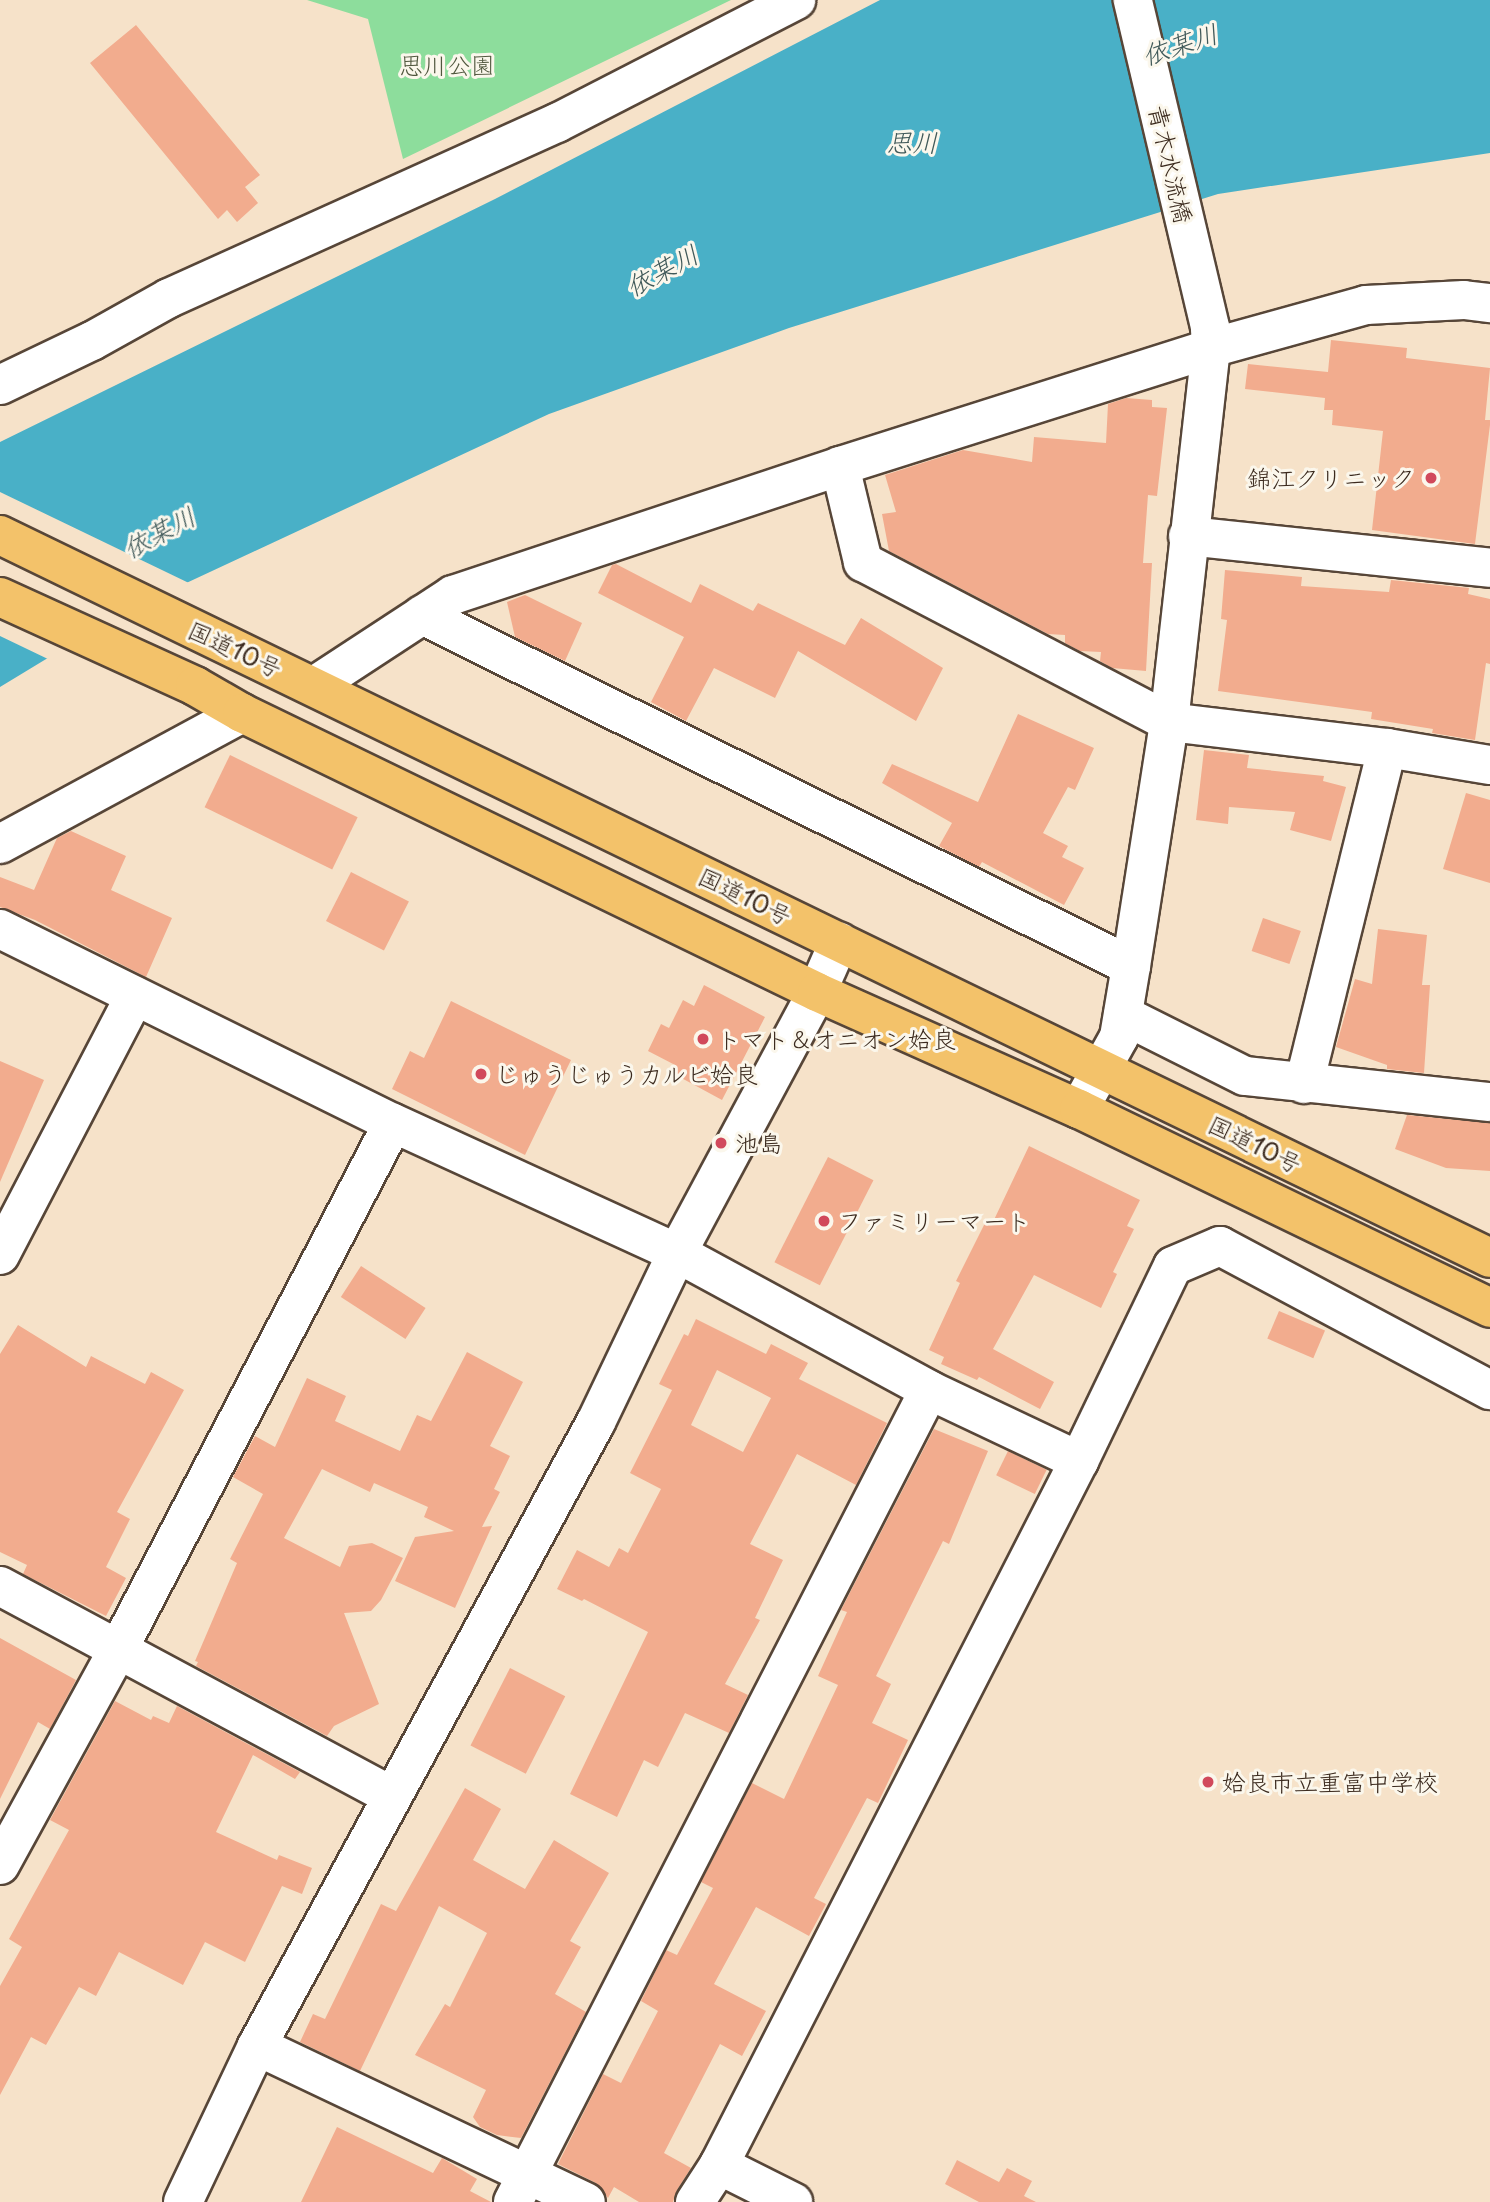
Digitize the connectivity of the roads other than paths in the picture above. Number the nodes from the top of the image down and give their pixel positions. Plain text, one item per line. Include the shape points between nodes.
1 (796, 0) edge
2 (1133, 0) edge
3 (1490, 303) edge
4 (1210, 338) junction
5 (0, 385) edge
6 (840, 466) junction
7 (0, 535) edge
8 (1188, 536) junction
9 (1490, 568) edge
10 (0, 597) edge
11 (422, 615) junction
12 (314, 686) junction
13 (242, 713) junction
14 (1169, 722) junction
15 (1387, 748) junction
16 (1490, 765) edge
17 (0, 844) edge
18 (0, 929) edge
19 (839, 942) junction
20 (1131, 967) junction
21 (817, 992) junction
22 (135, 996) junction
23 (1122, 1015) junction
24 (1100, 1070) junction
25 (1304, 1084) junction
26 (1490, 1102) edge
27 (1079, 1109) junction
28 (393, 1123) junction
29 (677, 1253) junction
30 (0, 1255) edge
31 (1490, 1258) edge
32 (1490, 1308) edge
33 (929, 1390) junction
34 (1490, 1390) edge
35 (1079, 1461) junction
36 (0, 1586) edge
37 (119, 1648) junction
38 (393, 1796) junction
39 (0, 1865) edge
40 (257, 2046) junction
41 (719, 2165) junction
42 (520, 2188) edge
43 (183, 2202) edge
44 (586, 2202) edge
45 (695, 2202) edge
46 (793, 2202) edge

1 - 5 street via 557,122 169,298
2 - 4 street, 青木水流橋
3 - 4 street via 1366,305
4 - 6 street
4 - 8 street
6 - 11 street via 453,595
6 - 14 street via 863,562
7 - 12 highway, 国道10号
8 - 9 street
8 - 14 street
10 - 13 highway, 国道10号 via 195,686
11 - 12 street
11 - 20 street
12 - 19 highway, 国道10号
13 - 17 street
13 - 21 highway, 国道10号
14 - 15 street
14 - 20 street
15 - 16 street
15 - 25 street
18 - 22 street
19 - 21 street
19 - 24 highway, 国道10号
20 - 23 street
21 - 27 highway, 国道10号
21 - 29 street
22 - 28 street
22 - 30 street
23 - 24 street via 1119,1037
23 - 25 street via 1245,1076
24 - 27 street
24 - 31 highway, 国道10号
25 - 26 street
27 - 32 highway, 国道10号
28 - 29 street
28 - 37 street
29 - 33 street
29 - 38 street via 596,1422
33 - 35 street
33 - 42 street
34 - 35 street via 1220,1246 1173,1266
35 - 41 street
36 - 37 street
37 - 38 street
37 - 39 street
38 - 40 street
40 - 42 street
40 - 43 street
41 - 45 street
41 - 46 street
42 - 44 street

